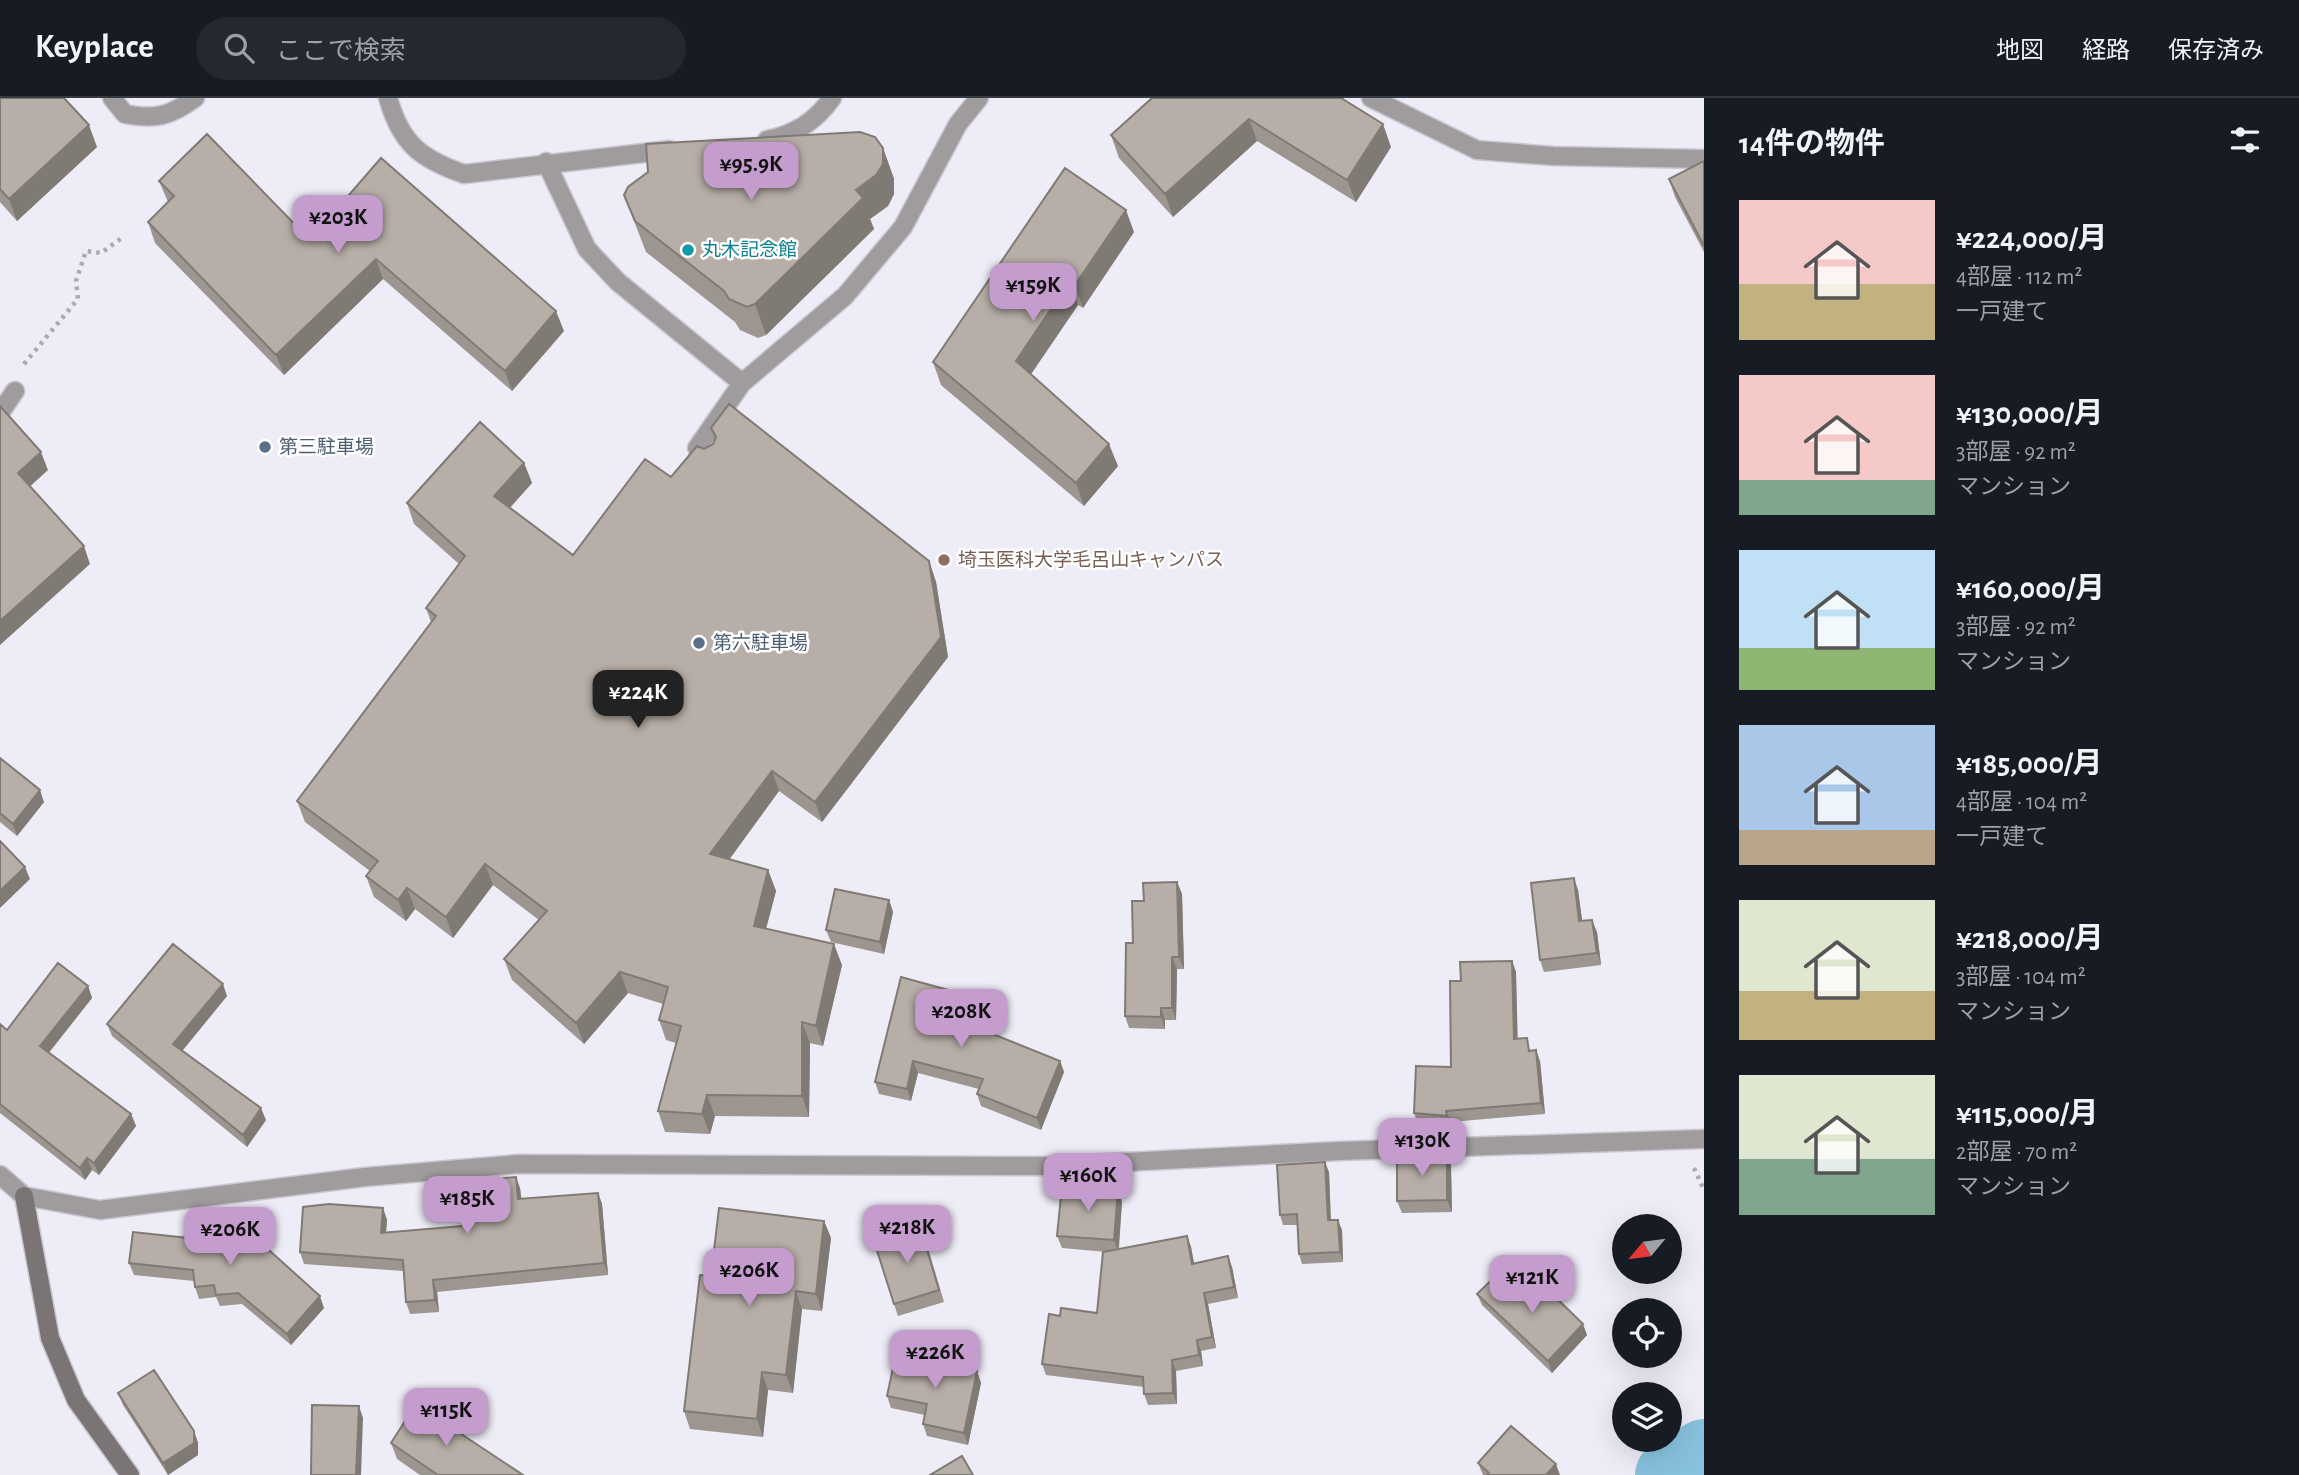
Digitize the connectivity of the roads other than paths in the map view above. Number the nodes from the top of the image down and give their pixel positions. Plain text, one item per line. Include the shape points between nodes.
1 (112, 98) edge
2 (195, 98) edge
3 (388, 98) edge
4 (832, 98) edge
5 (979, 98) edge
6 (1371, 98) edge
7 (752, 142) edge
8 (684, 148) edge
9 (1704, 159) edge
10 (546, 162) junction
11 (741, 383) junction
12 (15, 391) dead end
13 (0, 413) edge
14 (712, 458) edge
15 (1704, 1139) edge
16 (0, 1175) edge
17 (24, 1196) junction
18 (130, 1475) edge

1 - 2 street via 125,114 149,119 176,112
3 - 10 street via 400,130 416,151 433,163 464,174
4 - 7 street via 820,115 790,135
5 - 11 street via 958,124 903,227 845,296
6 - 9 street via 1477,150
8 - 10 street
10 - 11 street via 587,249 618,282
11 - 14 street via 697,448
12 - 13 street
15 - 17 street via 1047,1166 518,1164 365,1177 100,1210
16 - 17 street
17 - 18 street via 50,1338 76,1400

